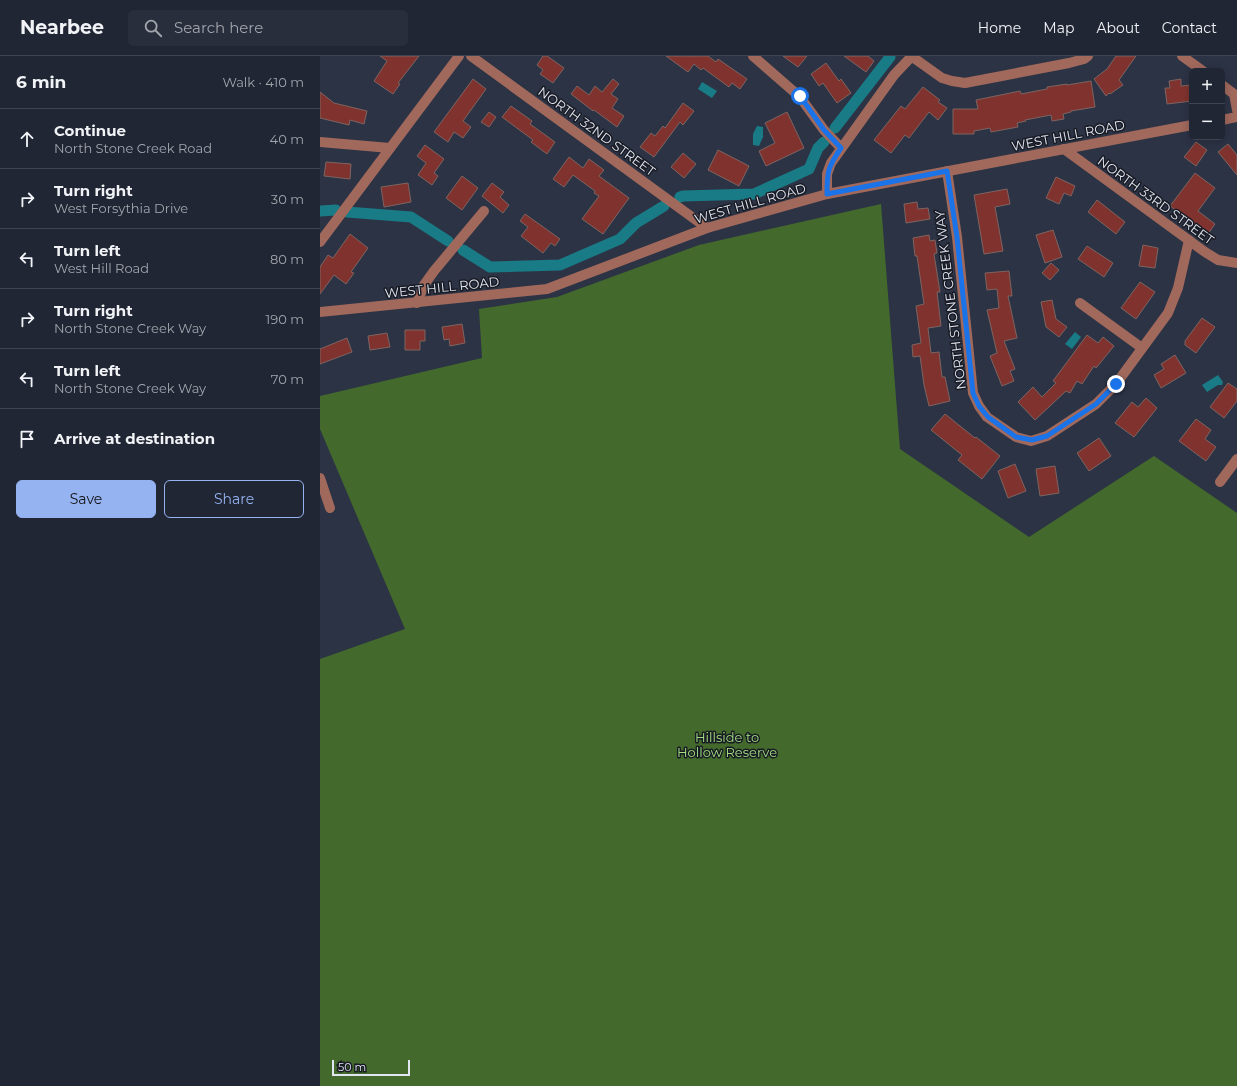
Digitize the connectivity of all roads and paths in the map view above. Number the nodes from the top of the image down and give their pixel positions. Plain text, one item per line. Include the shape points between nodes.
1 (459, 56) edge
2 (471, 56) edge
3 (753, 56) edge
4 (911, 56) edge
5 (1088, 56) edge
6 (1182, 56) edge
7 (1199, 68) edge
8 (1225, 86) edge
9 (1236, 92) edge
10 (1237, 110) edge
11 (1237, 117) edge
12 (1225, 119) edge
13 (1189, 126) edge
14 (320, 142) edge
15 (390, 148) junction
16 (841, 148) junction
17 (1064, 149) junction
18 (947, 171) junction
19 (827, 194) junction
20 (484, 211) dead end
21 (707, 228) junction
22 (1189, 240) junction
23 (320, 242) edge
24 (1237, 263) edge
25 (417, 303) junction
26 (1080, 303) dead end
27 (320, 312) edge
28 (1142, 348) junction
29 (1237, 459) edge
30 (320, 478) edge
31 (1220, 482) dead end
32 (330, 508) dead end

1 - 15 street
2 - 21 street, NORTH 32ND STREET
3 - 16 street via 800,96 824,130
4 - 5 street via 942,78 965,83 1069,64
4 - 16 street via 894,75
6 - 7 street
8 - 9 street
9 - 10 street
11 - 12 street
13 - 17 street, WEST HILL ROAD
14 - 15 street
15 - 23 street
16 - 19 street via 827,174
17 - 18 street, WEST HILL ROAD
17 - 22 street, NORTH 33RD STREET
18 - 19 street, WEST HILL ROAD
18 - 28 street, NORTH STONE CREEK WAY via 957,237 973,393 988,417 1016,437 1032,440 1047,436 1096,404 1116,384
19 - 21 street, WEST HILL ROAD
20 - 25 street via 434,271 424,285
21 - 25 street, WEST HILL ROAD via 547,289
22 - 24 street, NORTH 33RD STREET via 1218,260
22 - 28 street, NORTH STONE CREEK WAY via 1178,288 1168,313
25 - 27 street, WEST HILL ROAD
26 - 28 street
29 - 31 street
30 - 32 street

